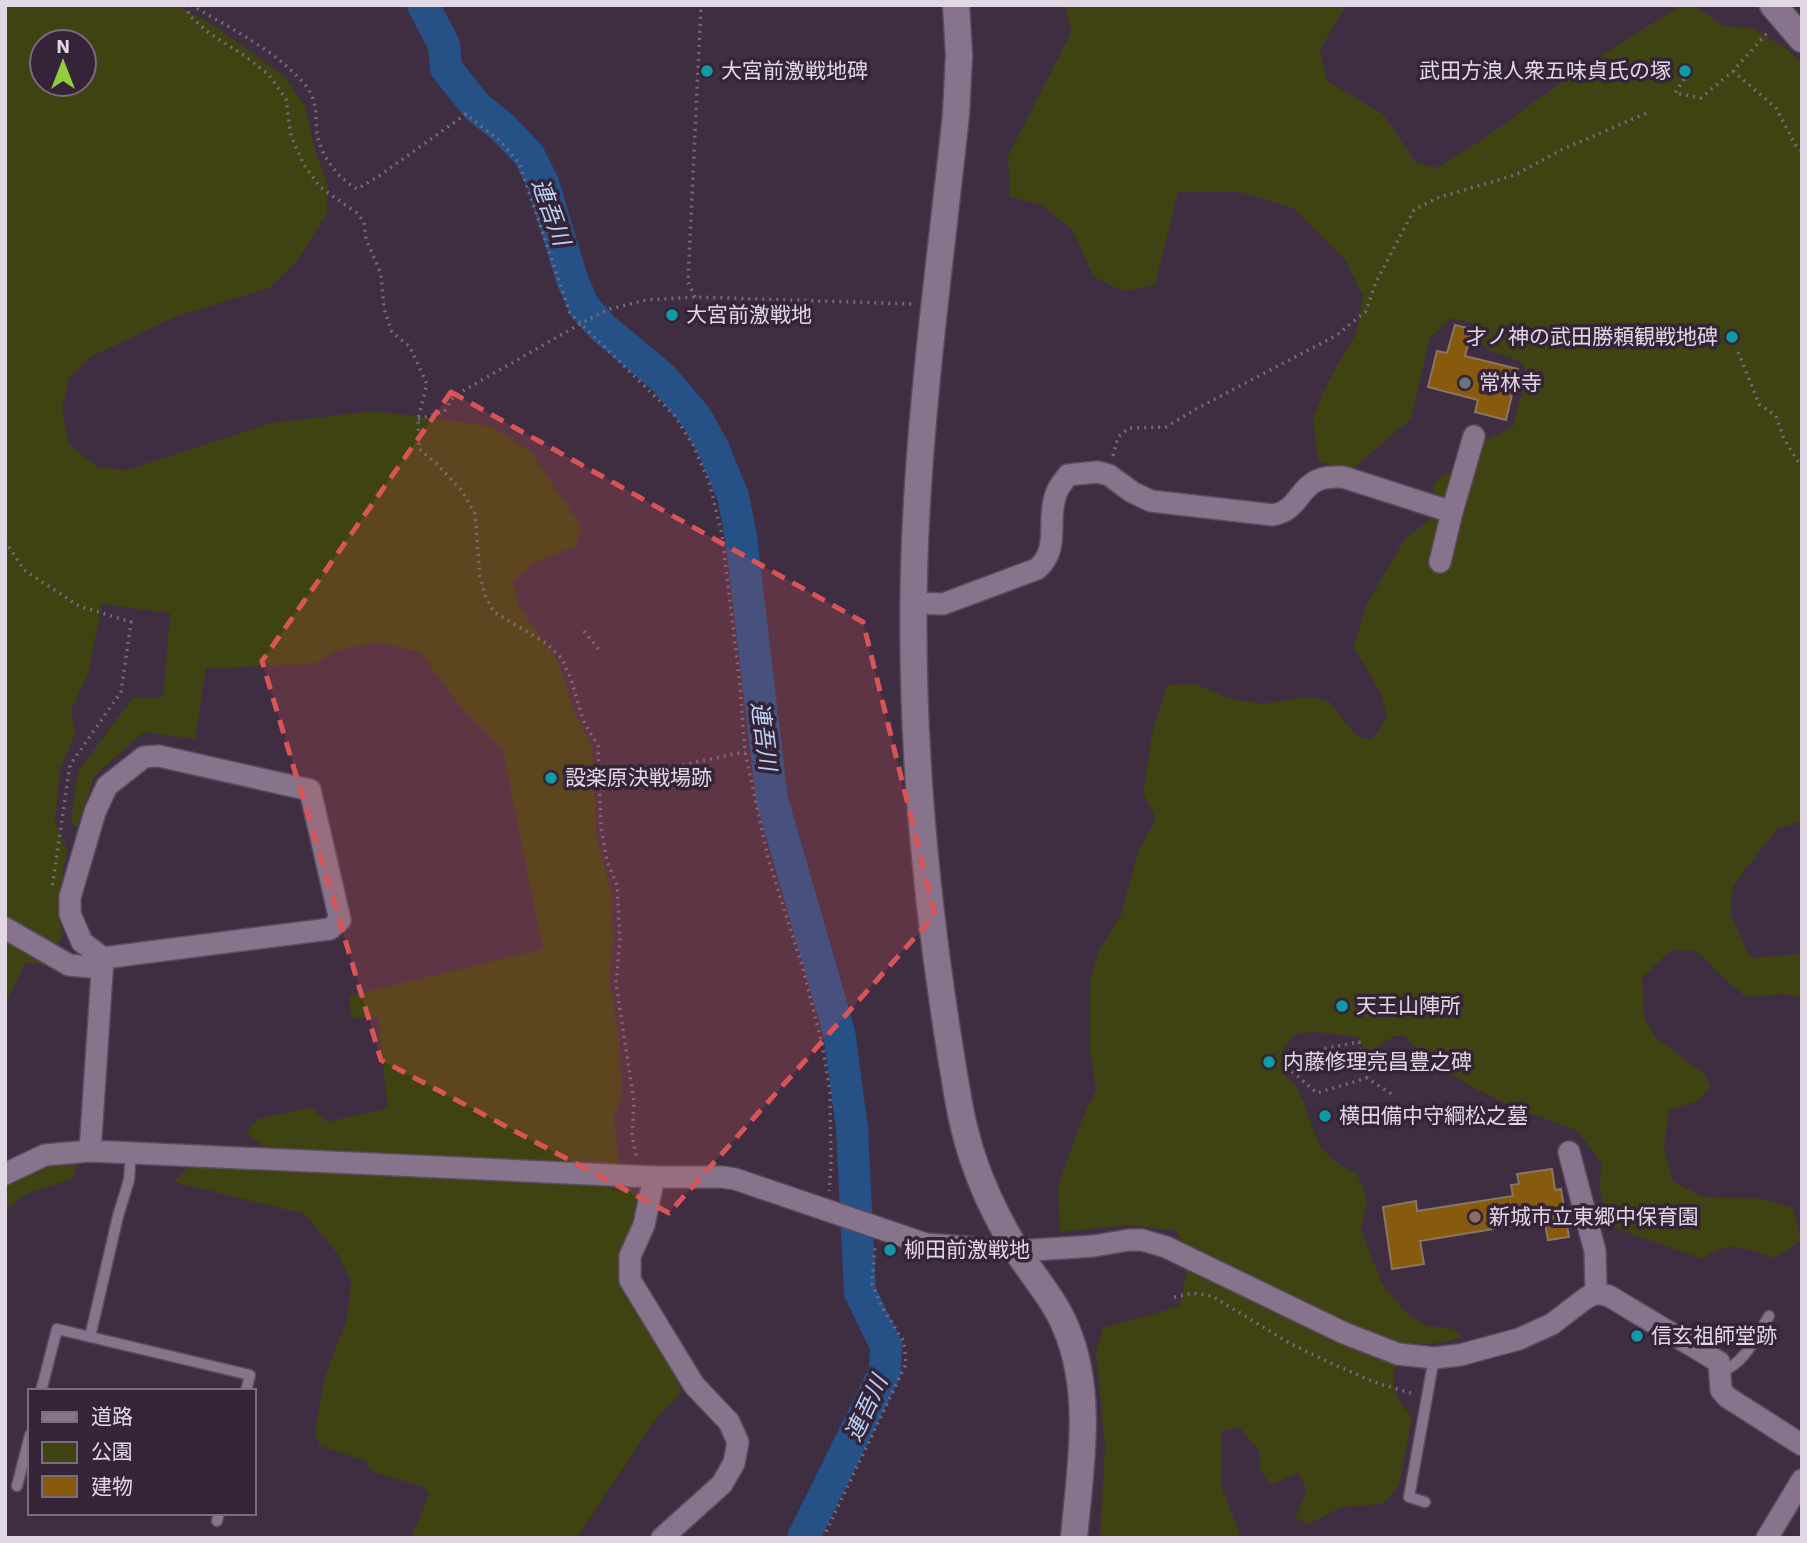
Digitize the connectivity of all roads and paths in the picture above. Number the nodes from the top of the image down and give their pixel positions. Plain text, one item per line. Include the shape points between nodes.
1 (185, 5) edge
2 (191, 5) edge
3 (701, 5) edge
4 (956, 5) edge
5 (1773, 16) edge
6 (1802, 38) edge
7 (1733, 71) junction
8 (1684, 79) dead end
9 (1649, 112) dead end
10 (1802, 151) edge
11 (695, 297) junction
12 (936, 305) junction
13 (579, 324) junction
14 (1738, 352) dead end
15 (418, 419) junction
16 (1474, 436) dead end
17 (1802, 468) edge
18 (1109, 475) junction
19 (1452, 512) junction
20 (5, 541) edge
21 (1440, 562) dead end
22 (915, 603) junction
23 (584, 631) dead end
24 (599, 650) dead end
25 (745, 752) junction
26 (662, 769) dead end
27 (70, 897) junction
28 (5, 928) edge
29 (102, 963) junction
30 (1367, 1078) junction
31 (1393, 1095) dead end
32 (90, 1151) junction
33 (1569, 1152) dead end
34 (131, 1153) junction
35 (5, 1174) edge
36 (645, 1176) junction
37 (829, 1211) junction
38 (879, 1228) junction
39 (1017, 1251) junction
40 (1596, 1293) junction
41 (1174, 1297) dead end
42 (1769, 1316) dead end
43 (90, 1337) junction
44 (1434, 1358) junction
45 (1721, 1372) junction
46 (42, 1389) edge
47 (246, 1389) edge
48 (1427, 1398) junction
49 (28, 1443) edge
50 (1802, 1445) edge
51 (1801, 1482) edge
52 (17, 1486) dead end
53 (1425, 1502) dead end
54 (662, 1538) edge
55 (823, 1538) edge
56 (1074, 1538) edge
57 (1767, 1538) edge

1 - 15 path via 209,33 269,75 286,99 291,136 304,165 320,187 364,222 381,274 384,309 392,332 410,347 427,384
2 - 13 path via 270,52 307,87 316,104 321,149 356,189 466,114 501,142 519,163 558,282
3 - 11 path via 688,282
4 - 12 street via 956,114
5 - 6 street
5 - 7 path
7 - 8 path via 1701,98 1675,93
7 - 10 path via 1776,108
9 - 18 path via 1515,175 1437,198 1414,210 1366,311 1337,335 1166,427 1129,428 1118,437
11 - 12 path
11 - 13 path via 646,300 610,309
12 - 22 street via 918,486
13 - 15 path via 454,396 444,412
13 - 25 path via 674,415 709,482 723,548
14 - 17 path via 1759,404 1776,416
15 - 36 path via 419,449 462,491 475,514 480,576 494,612 547,643 562,659 583,720 598,746 601,828 617,885 620,939 616,983 634,1102 632,1136
16 - 19 street
18 - 19 street via 1151,501 1273,515 1284,513 1314,482 1343,477
18 - 22 street via 1068,475 1055,496 1051,550 1037,569 943,604
19 - 21 street
20 - 27 path via 24,570 79,606 131,622 121,692 70,765 51,891
22 - 39 street via 915,715 926,878 958,1101 969,1150
23 - 24 path
25 - 26 path
25 - 37 path via 768,858 822,1044 830,1092
27 - 29 street via 70,914 82,942
27 - 29 street via 107,786 144,757 159,756 310,790 341,920 330,929
28 - 29 street via 69,965
29 - 32 street
30 - 30 path via 1317,1093 1288,1068 1317,1050 1359,1042
30 - 31 path
32 - 34 street
32 - 35 street via 45,1155
33 - 40 street via 1595,1251
34 - 36 street
34 - 43 lane via 129,1180
36 - 37 street via 735,1179
36 - 54 street via 644,1225 630,1256 629,1280 694,1385 729,1422 738,1442 734,1463 722,1484
37 - 38 street
38 - 39 street via 926,1244
38 - 55 path via 872,1284 904,1342 906,1364
39 - 44 street via 1142,1240 1166,1247 1344,1333 1398,1353
39 - 56 street via 1066,1327 1079,1366 1083,1409
40 - 44 street via 1552,1324 1519,1339
40 - 45 street via 1609,1296 1719,1362
41 - 48 path via 1212,1296 1326,1361
42 - 45 lane via 1743,1357
43 - 46 lane via 57,1329
43 - 47 lane via 250,1375
44 - 48 lane
45 - 50 street via 1721,1391 1727,1397
48 - 53 lane via 1409,1497
49 - 52 lane
51 - 57 street

